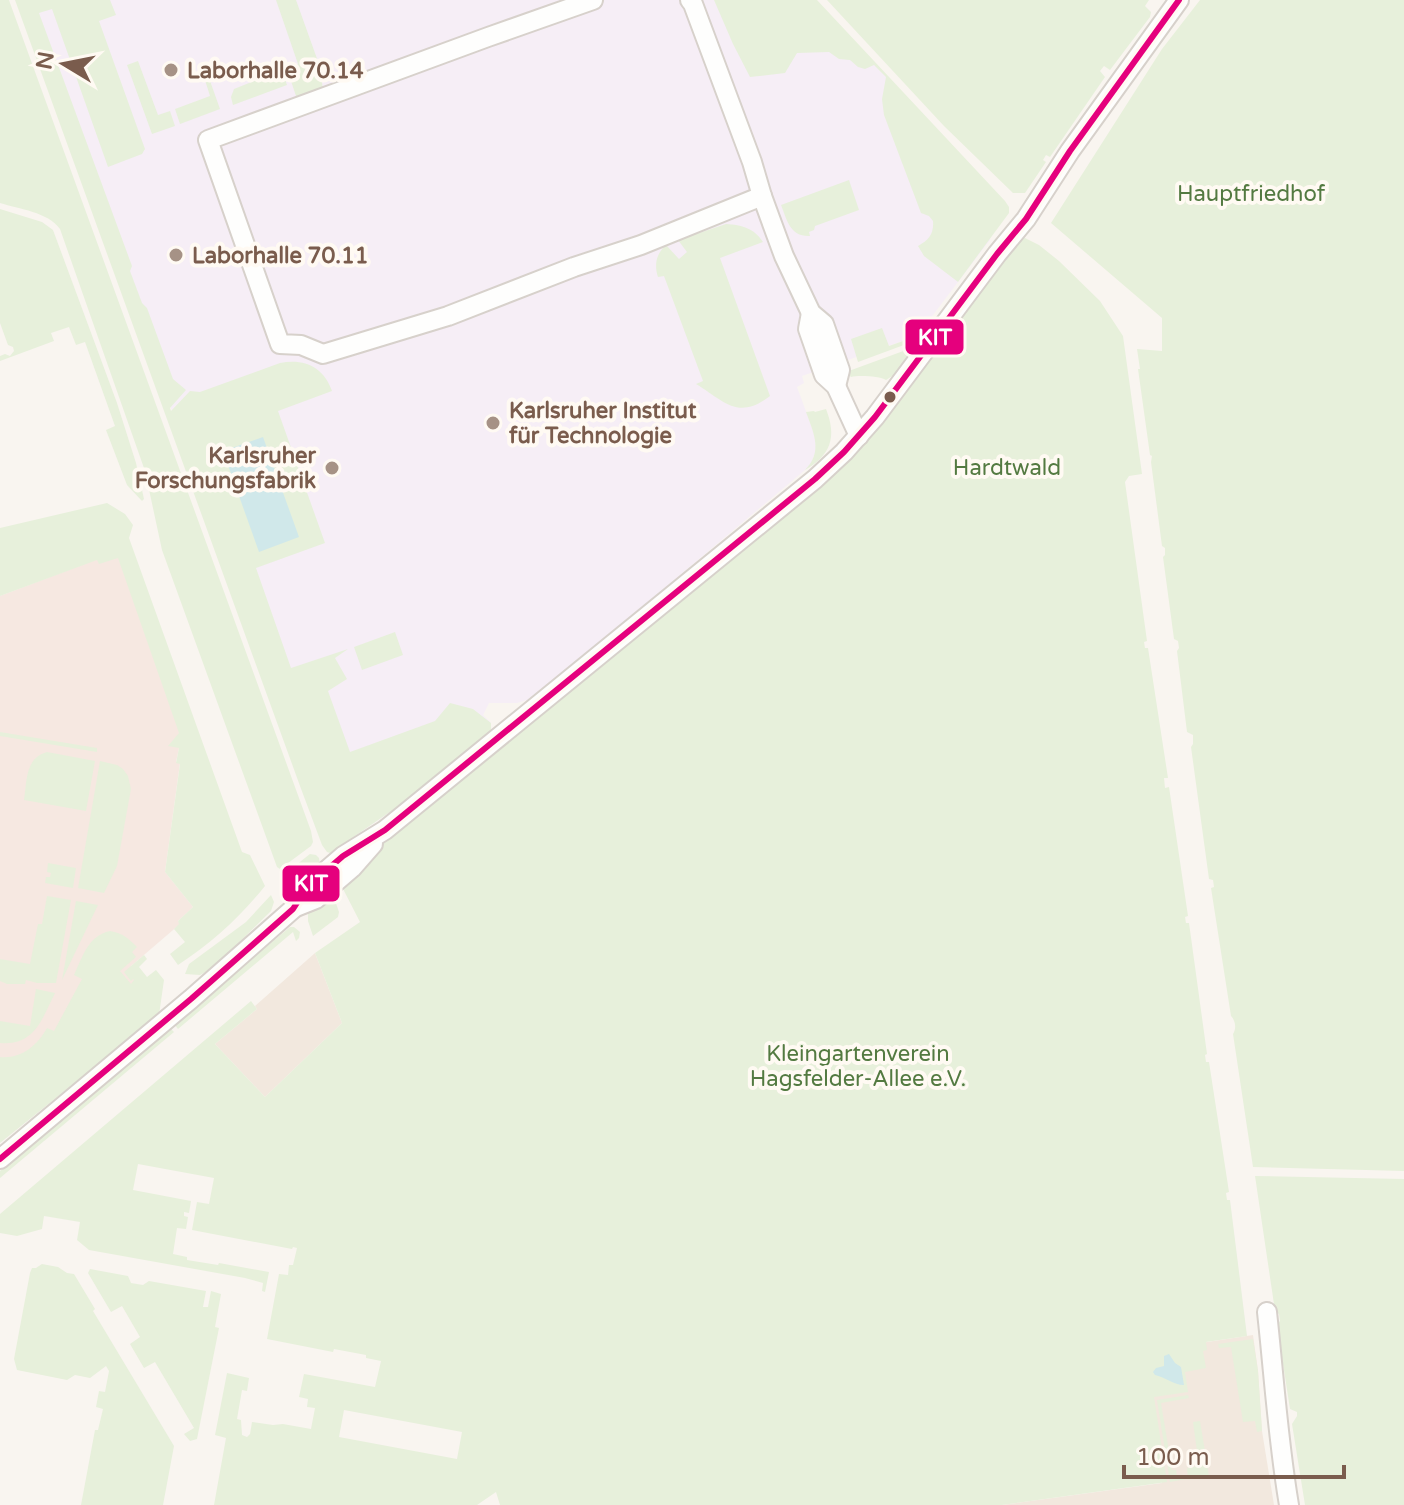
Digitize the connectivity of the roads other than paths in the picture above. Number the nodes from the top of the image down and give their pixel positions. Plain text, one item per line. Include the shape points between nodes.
1 (593, 0) edge
2 (690, 0) edge
3 (1179, 0) edge
4 (762, 196) junction
5 (859, 436) junction
6 (0, 1159) edge
7 (1267, 1312) dead end
8 (1289, 1505) edge

1 - 4 street via 208,140 280,344 323,354 433,320
2 - 4 street
3 - 5 street via 1026,219
4 - 5 street via 811,313 824,324 840,370 836,386
5 - 6 street via 803,489 385,830 343,856 307,887 296,907
7 - 8 street

